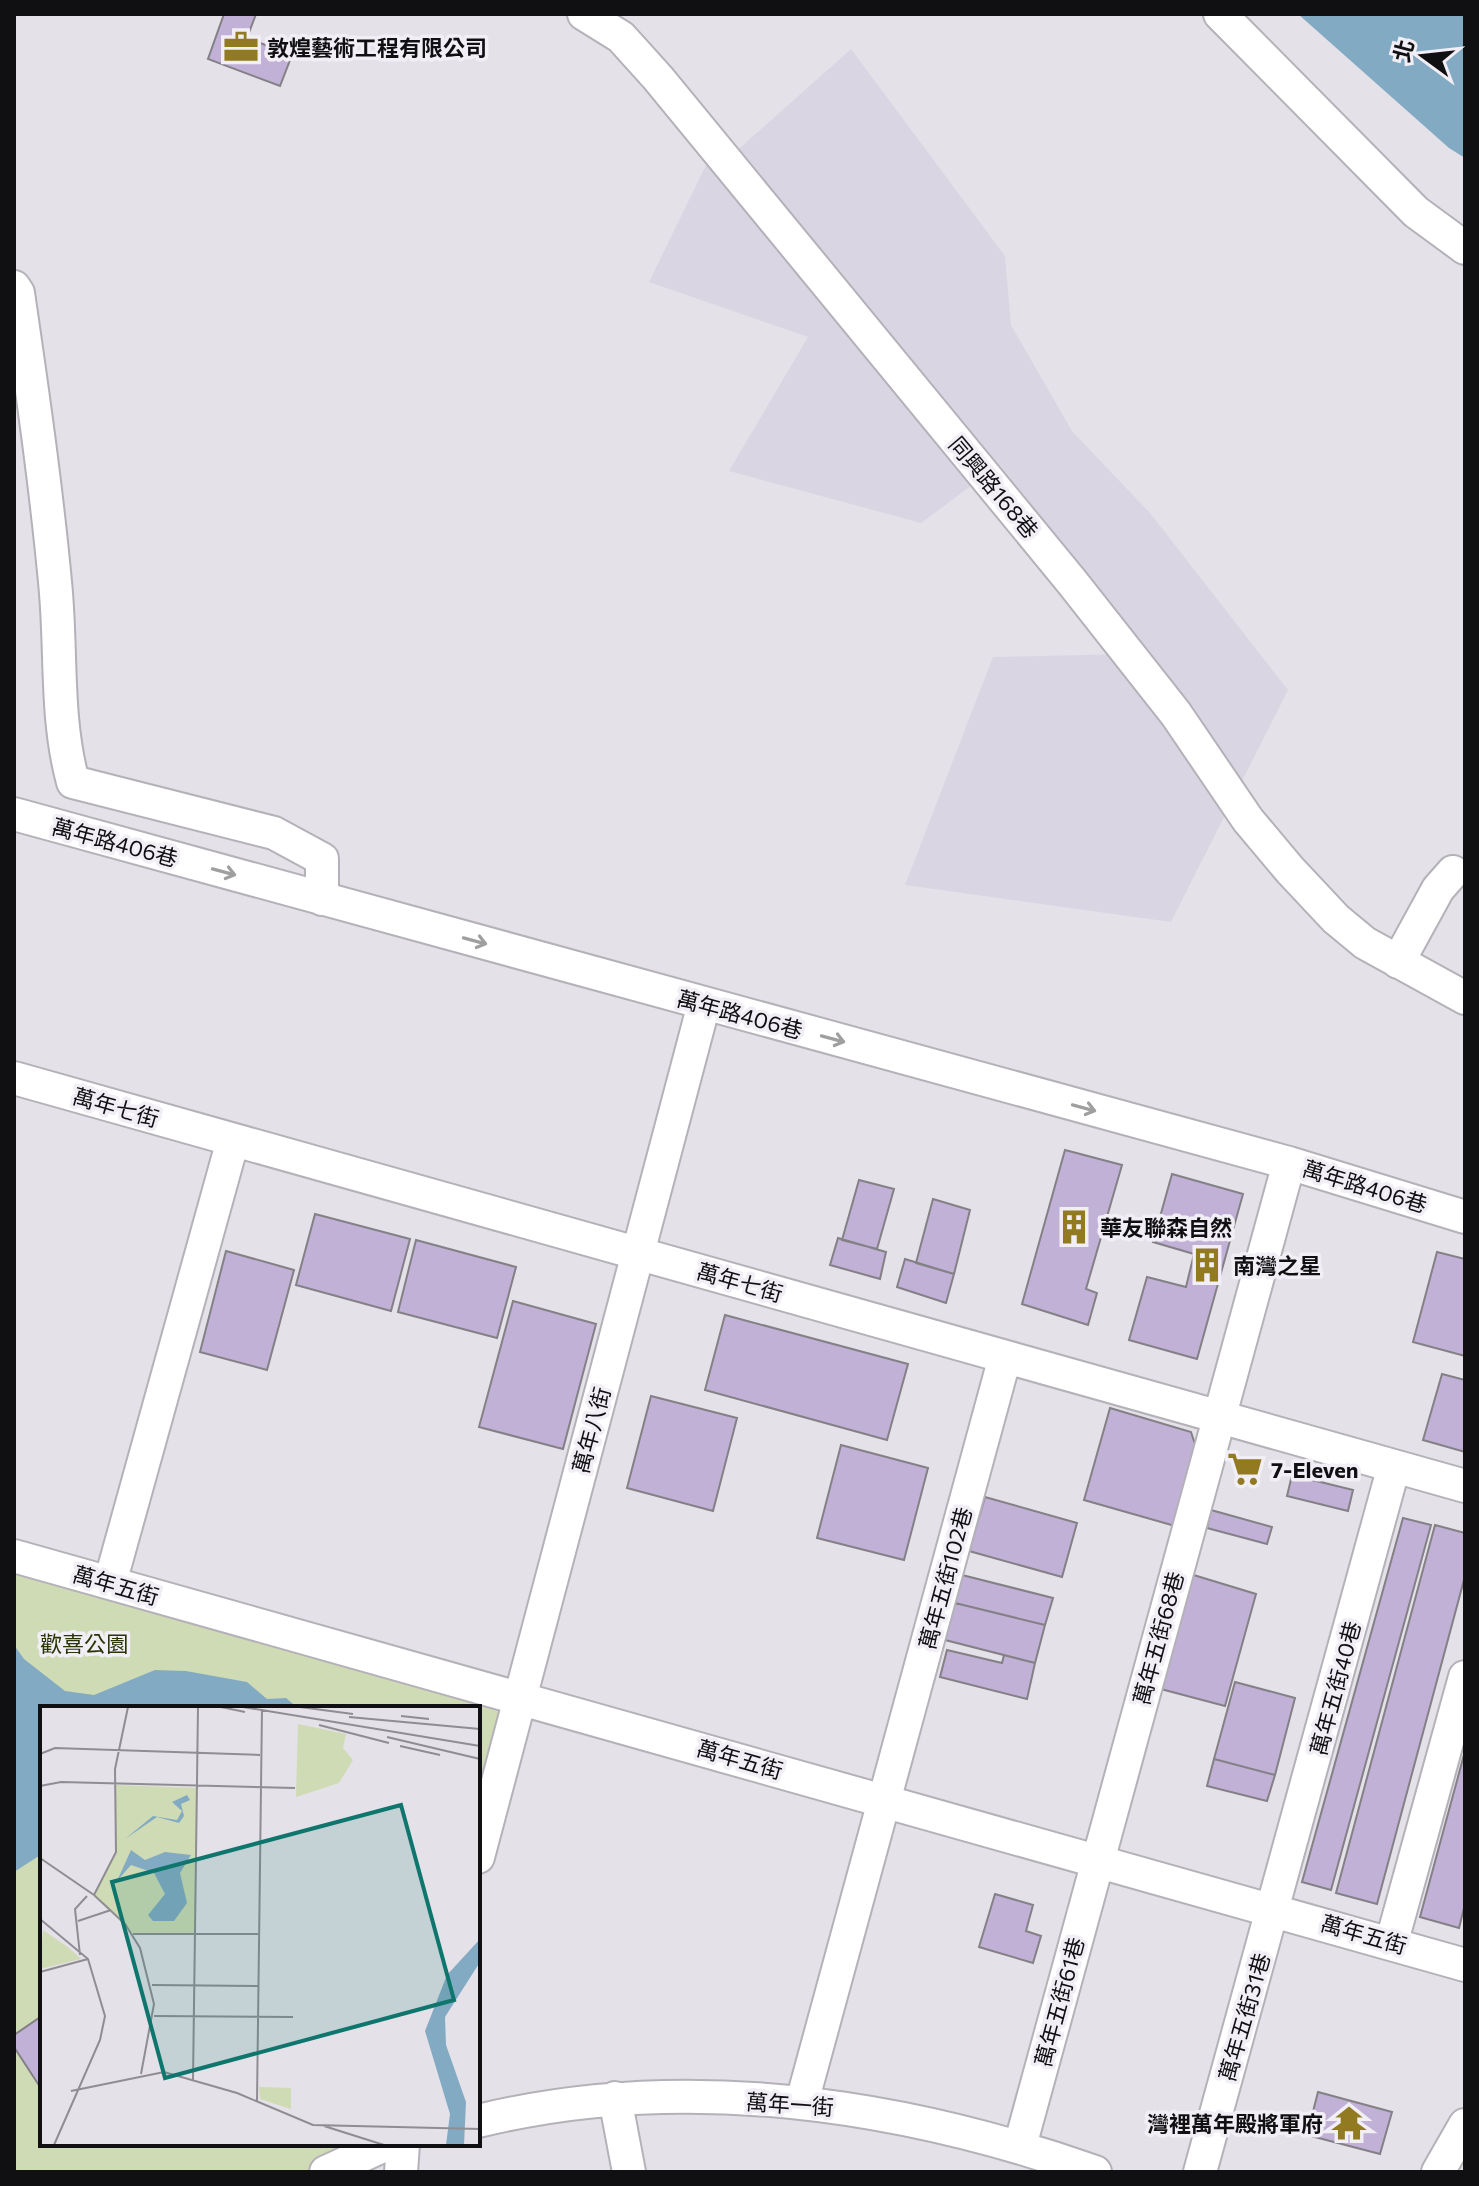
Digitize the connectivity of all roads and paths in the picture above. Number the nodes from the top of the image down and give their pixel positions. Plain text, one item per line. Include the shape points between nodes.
1 (584, 14) edge
2 (1220, 14) edge
3 (1465, 248) edge
4 (14, 287) edge
5 (14, 814) edge
6 (1453, 872) dead end
7 (322, 899) junction
8 (1398, 962) junction
9 (1465, 998) edge
10 (704, 1004) junction
11 (14, 1078) edge
12 (233, 1140) junction
13 (1289, 1163) junction
14 (1465, 1217) edge
15 (638, 1254) junction
16 (1005, 1357) junction
17 (1219, 1417) junction
18 (1394, 1466) junction
19 (1465, 1486) edge
20 (14, 1556) edge
21 (110, 1583) junction
22 (1465, 1677) edge
23 (520, 1698) junction
24 (886, 1800) junction
25 (480, 1849) edge
26 (1097, 1859) junction
27 (1275, 1909) junction
28 (1392, 1941) junction
29 (1465, 1965) edge
30 (615, 2098) junction
31 (802, 2102) junction
32 (480, 2121) edge
33 (1465, 2125) edge
34 (383, 2146) edge
35 (403, 2146) edge
36 (1020, 2146) junction
37 (326, 2172) edge
38 (401, 2172) edge
39 (629, 2172) edge
40 (1095, 2172) edge
41 (1200, 2172) edge
42 (1438, 2172) edge

1 - 8 street, 同興路168巷 via 621,37 658,78 1072,582 1290,870 1336,919
2 - 3 street via 1416,212
4 - 7 street via 42,461 56,586 61,739 73,782 274,833 322,859
5 -> 7 street, 萬年路406巷
6 - 8 street
7 -> 10 street, 萬年路406巷
8 - 9 street, 同興路168巷
10 -> 13 street, 萬年路406巷
10 - 15 street, 萬年八街
11 - 12 street, 萬年七街
12 - 15 street, 萬年七街
12 - 21 street
13 - 14 street, 萬年路406巷
13 - 17 street, 萬年五街68巷
15 - 16 street, 萬年七街
15 - 23 street, 萬年八街
16 - 17 street, 萬年七街
16 - 24 street, 萬年五街102巷
17 - 18 street, 萬年七街
17 - 26 street, 萬年五街68巷
18 - 19 street, 萬年七街
18 - 27 street, 萬年五街40巷
20 - 21 street, 萬年五街
21 - 23 street, 萬年五街
22 - 28 street
23 - 24 street, 萬年五街
23 - 25 street, 萬年八街
24 - 26 street, 萬年五街
24 - 31 street, 萬年五街102巷
26 - 27 street, 萬年五街
26 - 36 street, 萬年五街61巷
27 - 28 street, 萬年五街
27 - 41 street, 萬年五街31巷
28 - 29 street, 萬年五街
30 - 31 street, 萬年一街
30 - 32 street, 萬年一街
30 - 39 street
31 - 36 street, 萬年一街 via 939,2124
33 - 42 street
34 - 37 street
35 - 38 street
36 - 40 street, 萬年一街

